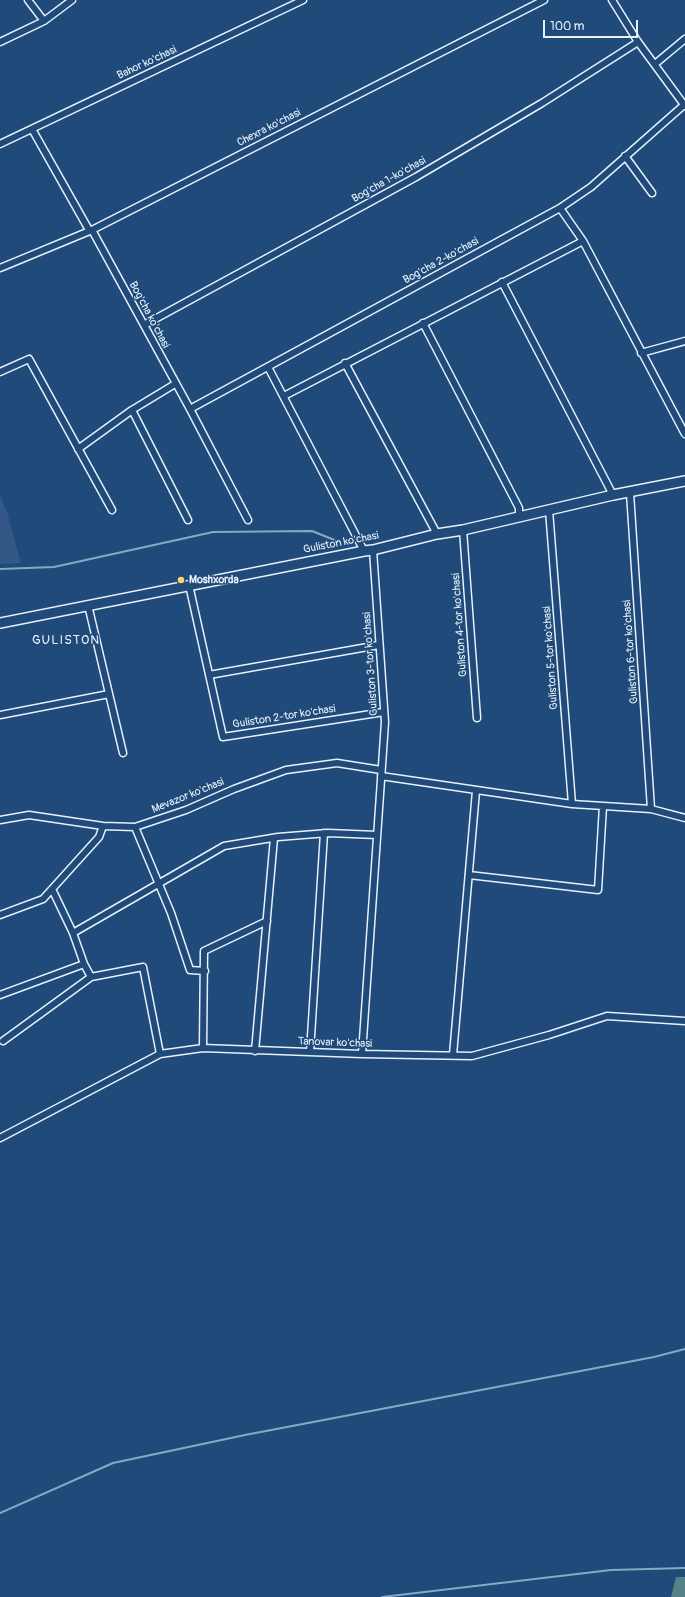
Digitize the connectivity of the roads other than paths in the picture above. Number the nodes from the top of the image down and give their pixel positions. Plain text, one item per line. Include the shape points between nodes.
1 (28, 0) edge
2 (72, 0) edge
3 (303, 0) edge
4 (544, 0) edge
5 (612, 0) edge
6 (44, 21) junction
7 (685, 39) edge
8 (0, 42) edge
9 (638, 42) junction
10 (655, 64) junction
11 (684, 105) edge
12 (32, 129) junction
13 (0, 144) edge
14 (625, 156) junction
15 (652, 193) dead end
16 (560, 208) junction
17 (90, 230) junction
18 (583, 240) junction
19 (0, 268) edge
20 (502, 282) junction
21 (423, 324) junction
22 (144, 325) junction
23 (685, 341) edge
24 (641, 353) junction
25 (345, 363) junction
26 (268, 367) junction
27 (0, 372) edge
28 (175, 384) junction
29 (284, 396) junction
30 (190, 409) junction
31 (132, 410) junction
32 (685, 434) edge
33 (78, 449) junction
34 (685, 482) edge
35 (630, 493) junction
36 (613, 495) junction
37 (112, 510) dead end
38 (549, 510) junction
39 (519, 517) junction
40 (188, 520) dead end
41 (248, 520) dead end
42 (464, 530) junction
43 (436, 534) junction
44 (368, 550) junction
45 (189, 585) junction
46 (88, 605) junction
47 (0, 623) edge
48 (379, 645) junction
49 (209, 675) junction
50 (109, 694) junction
51 (384, 712) junction
52 (0, 715) edge
53 (477, 718) dead end
54 (123, 753) dead end
55 (381, 773) junction
56 (476, 791) junction
57 (572, 804) junction
58 (603, 806) junction
59 (651, 809) junction
60 (685, 818) edge
61 (0, 820) edge
62 (103, 826) junction
63 (135, 827) junction
64 (324, 833) junction
65 (377, 835) junction
66 (274, 838) junction
67 (469, 875) junction
68 (158, 883) junction
69 (52, 889) junction
70 (0, 915) edge
71 (267, 921) junction
72 (73, 933) junction
73 (84, 964) junction
74 (205, 971) junction
75 (91, 977) junction
76 (0, 995) edge
77 (685, 1021) edge
78 (3, 1041) dead end
79 (203, 1048) junction
80 (255, 1051) junction
81 (310, 1052) junction
82 (160, 1054) junction
83 (362, 1054) junction
84 (453, 1056) junction
85 (0, 1138) edge

1 - 6 street
2 - 6 street
3 - 12 street, Bahor ko'chasi
4 - 17 street, Chexra ko'chasi
5 - 9 street
6 - 8 street
7 - 10 street
9 - 10 street
9 - 22 street, Bog'cha 1-ko'chasi via 542,103 416,177
10 - 11 street
11 - 14 street, Bog'cha 2-ko'chasi
12 - 13 street, Bahor ko'chasi
12 - 17 street, Bog'cha ko'chasi
14 - 15 street
14 - 16 street, Bog'cha 2-ko'chasi via 591,187
16 - 18 street
16 - 26 street, Bog'cha 2-ko'chasi
17 - 19 street, Chexra ko'chasi
17 - 22 street, Bog'cha ko'chasi
18 - 20 street
18 - 24 street
20 - 21 street
20 - 36 street
21 - 25 street
21 - 39 street via 519,508
22 - 28 street, Bog'cha ko'chasi
23 - 24 street
24 - 32 street
25 - 29 street
25 - 43 street
26 - 29 street
26 - 30 street, Bog'cha 2-ko'chasi
27 - 33 street via 29,360
28 - 30 street, Bog'cha ko'chasi
28 - 31 street
29 - 44 street
30 - 41 street, Bog'cha ko'chasi
31 - 33 street
31 - 40 street
33 - 37 street
34 - 35 main road, Guliston ko'chasi
35 - 36 main road, Guliston ko'chasi
35 - 59 street, Guliston 6-tor ko'chasi
36 - 38 main road, Guliston ko'chasi
38 - 39 main road, Guliston ko'chasi
38 - 57 street, Guliston 5-tor ko'chasi
39 - 42 main road, Guliston ko'chasi
42 - 43 main road, Guliston ko'chasi
42 - 53 street, Guliston 4-tor ko'chasi
43 - 44 main road, Guliston ko'chasi
44 - 45 main road, Guliston ko'chasi
44 - 48 street, Guliston 3-tor ko'chasi
45 - 46 main road, Guliston ko'chasi
45 - 49 street, Guliston 2-tor ko'chasi
46 - 47 main road, Guliston ko'chasi
46 - 50 street
48 - 49 street
48 - 51 street, Guliston 3-tor ko'chasi
49 - 51 street, Guliston 2-tor ko'chasi via 223,737
50 - 52 street
50 - 54 street
51 - 55 street, Guliston 3-tor ko'chasi
55 - 56 street, Mevazor ko'chasi
55 - 63 street, Mevazor ko'chasi via 337,763 286,770 234,788 186,810
55 - 65 street, Guliston 3-tor ko'chasi
56 - 57 street, Mevazor ko'chasi
56 - 67 street
57 - 58 street, Mevazor ko'chasi
58 - 59 street, Mevazor ko'chasi
58 - 67 street via 598,890
59 - 60 street, Mevazor ko'chasi
61 - 62 street, Mevazor ko'chasi via 29,815
62 - 63 street, Mevazor ko'chasi
62 - 69 street via 99,838
63 - 68 street
64 - 65 street
64 - 66 street
64 - 81 street
65 - 83 street, Guliston 3-tor ko'chasi
66 - 68 street via 224,846
66 - 71 street
67 - 84 street
68 - 72 street
68 - 74 street via 190,970
69 - 70 street via 43,899
69 - 72 street
71 - 74 street via 204,951
71 - 80 street
72 - 73 street
73 - 75 street
73 - 76 street
74 - 79 street
75 - 78 street
75 - 82 street via 143,966
77 - 84 street, Tanovar ko'chasi via 607,1016 472,1056
79 - 80 street, Tanovar ko'chasi
79 - 82 street, Tanovar ko'chasi
80 - 81 street, Tanovar ko'chasi
81 - 83 street, Tanovar ko'chasi
82 - 85 street, Tanovar ko'chasi
83 - 84 street, Tanovar ko'chasi

